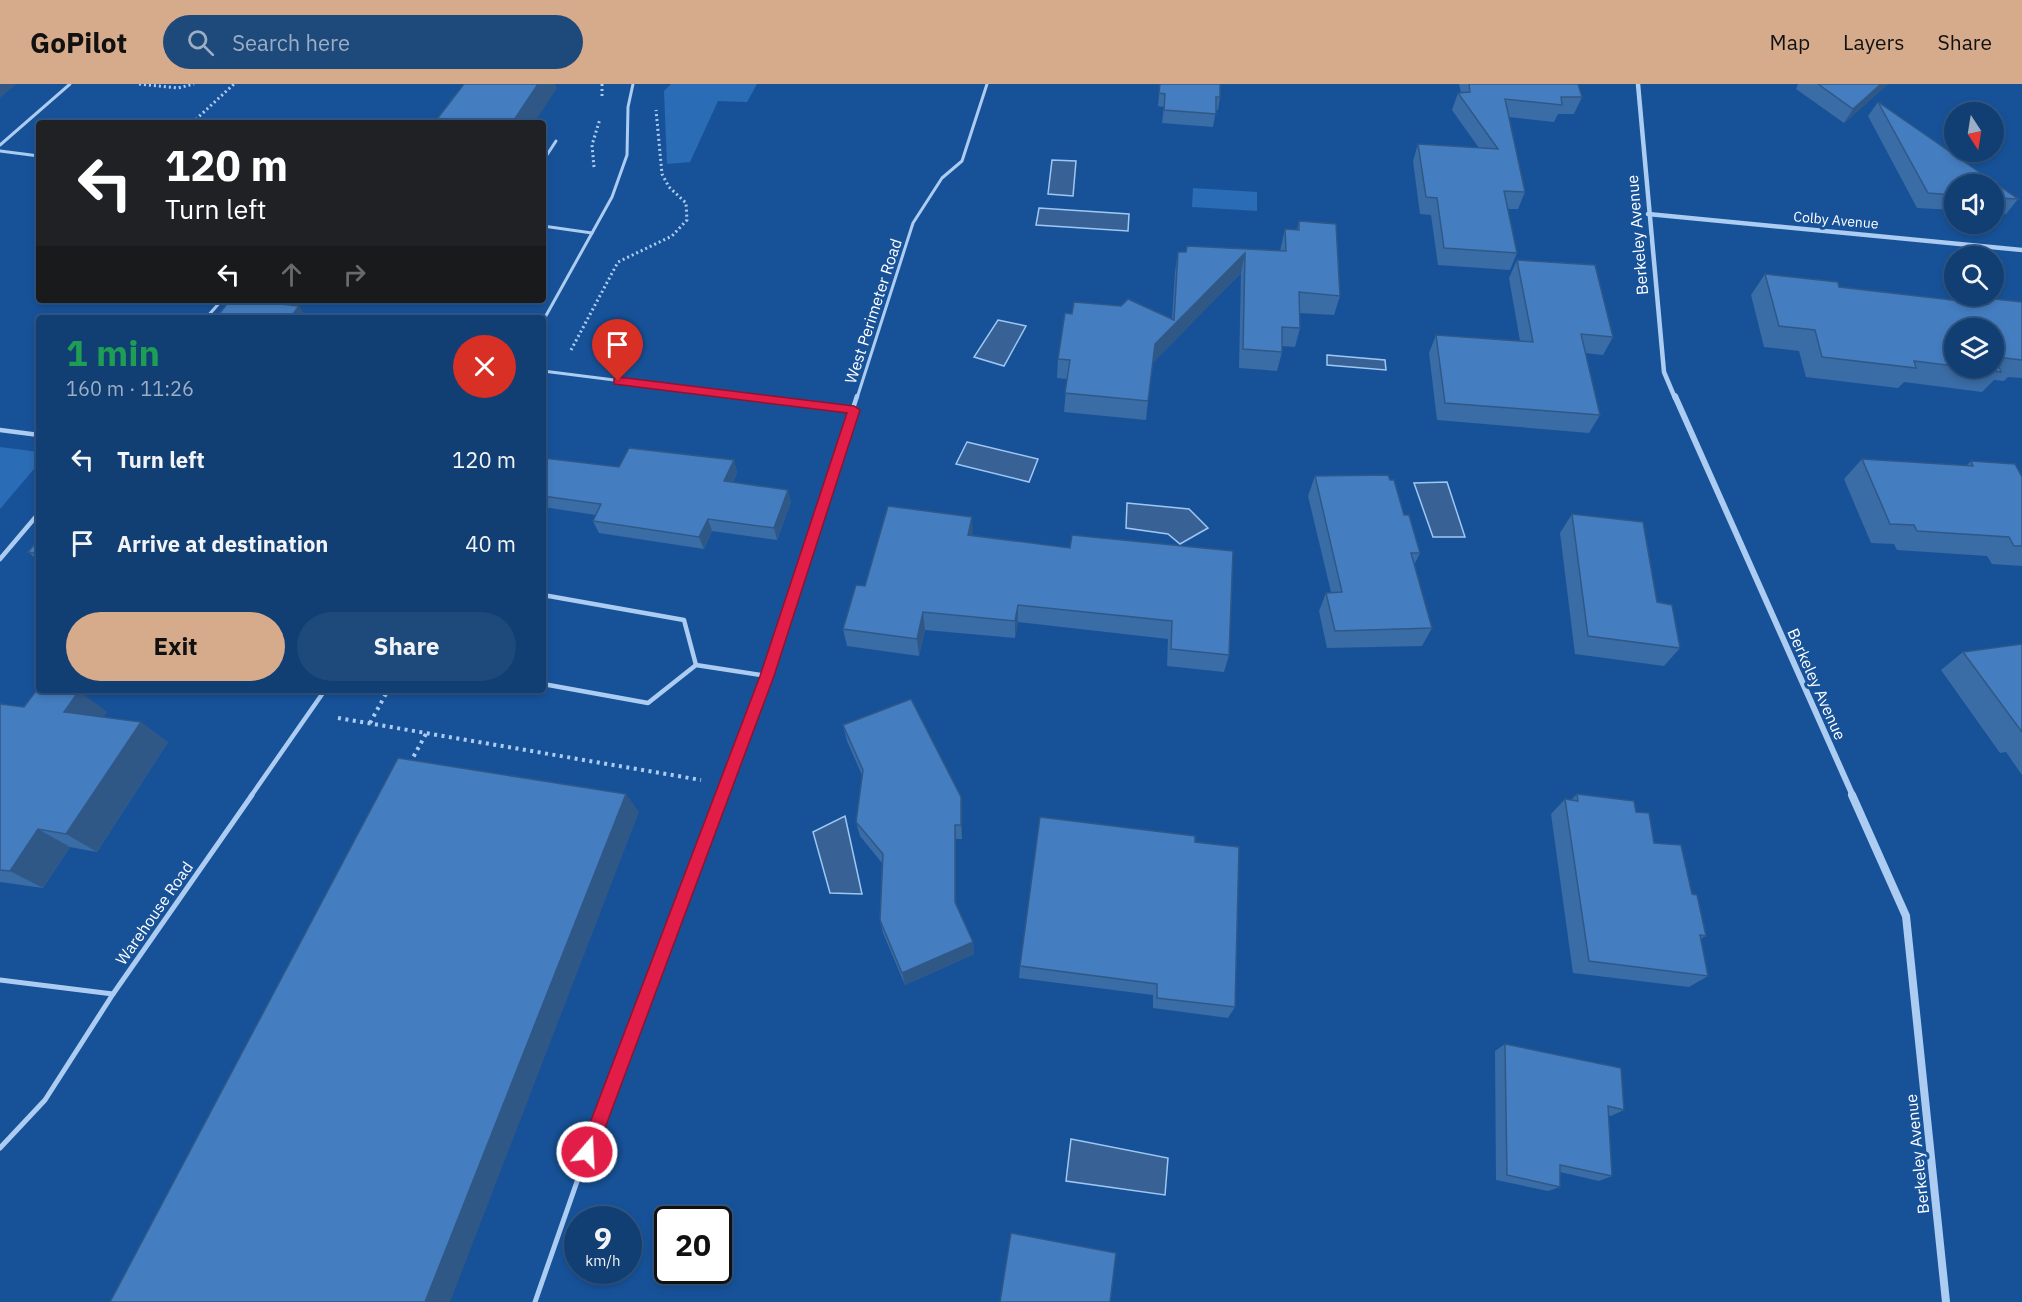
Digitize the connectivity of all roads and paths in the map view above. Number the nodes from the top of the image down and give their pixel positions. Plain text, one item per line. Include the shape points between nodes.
1 (70, 84) edge
2 (139, 84) edge
3 (194, 84) edge
4 (234, 84) edge
5 (602, 84) edge
6 (633, 84) edge
7 (987, 84) edge
8 (1638, 84) edge
9 (602, 105) dead end
10 (655, 107) dead end
11 (601, 115) dead end
12 (195, 120) edge
13 (556, 141) dead end
14 (0, 145) edge
15 (0, 151) edge
16 (36, 156) edge
17 (546, 156) edge
18 (595, 169) dead end
19 (1648, 214) junction
20 (546, 226) edge
21 (592, 233) junction
22 (2022, 250) edge
23 (219, 303) edge
24 (209, 315) edge
25 (546, 316) edge
26 (546, 372) edge
27 (559, 374) junction
28 (854, 410) junction
29 (0, 430) edge
30 (36, 435) edge
31 (36, 517) edge
32 (0, 559) edge
33 (546, 597) edge
34 (696, 664) junction
35 (767, 676) junction
36 (546, 685) edge
37 (323, 693) edge
38 (386, 693) edge
39 (337, 718) dead end
40 (370, 723) junction
41 (427, 732) junction
42 (410, 764) edge
43 (710, 782) dead end
44 (0, 980) edge
45 (113, 994) junction
46 (0, 1148) edge
47 (535, 1302) edge
48 (1946, 1302) edge

1 - 14 lane
2 - 3 path via 178,88
4 - 12 path
5 - 9 path
6 - 21 lane via 628,107 627,155 612,197
7 - 28 lane, West Perimeter Road via 962,161 942,178 913,223
8 - 19 street, Berkeley Avenue
10 - 27 path via 662,174 669,187 686,202 687,220 672,236 618,262
11 - 18 path via 592,145
13 - 17 lane
15 - 16 lane
19 - 22 street, Colby Avenue
19 - 48 street, Berkeley Avenue via 1664,372 1906,916
20 - 21 lane
21 - 25 lane
23 - 24 lane
26 - 27 lane
27 - 28 lane
28 - 35 lane, West Perimeter Road
29 - 30 lane
31 - 32 lane
33 - 34 lane via 684,620
34 - 35 lane
34 - 36 lane via 648,703
35 - 47 lane, West Perimeter Road via 610,1087
37 - 45 lane, Warehouse Road
38 - 40 path
39 - 40 path
40 - 41 path
41 - 42 path
41 - 43 path
44 - 45 lane
45 - 46 lane, Warehouse Road via 45,1100

